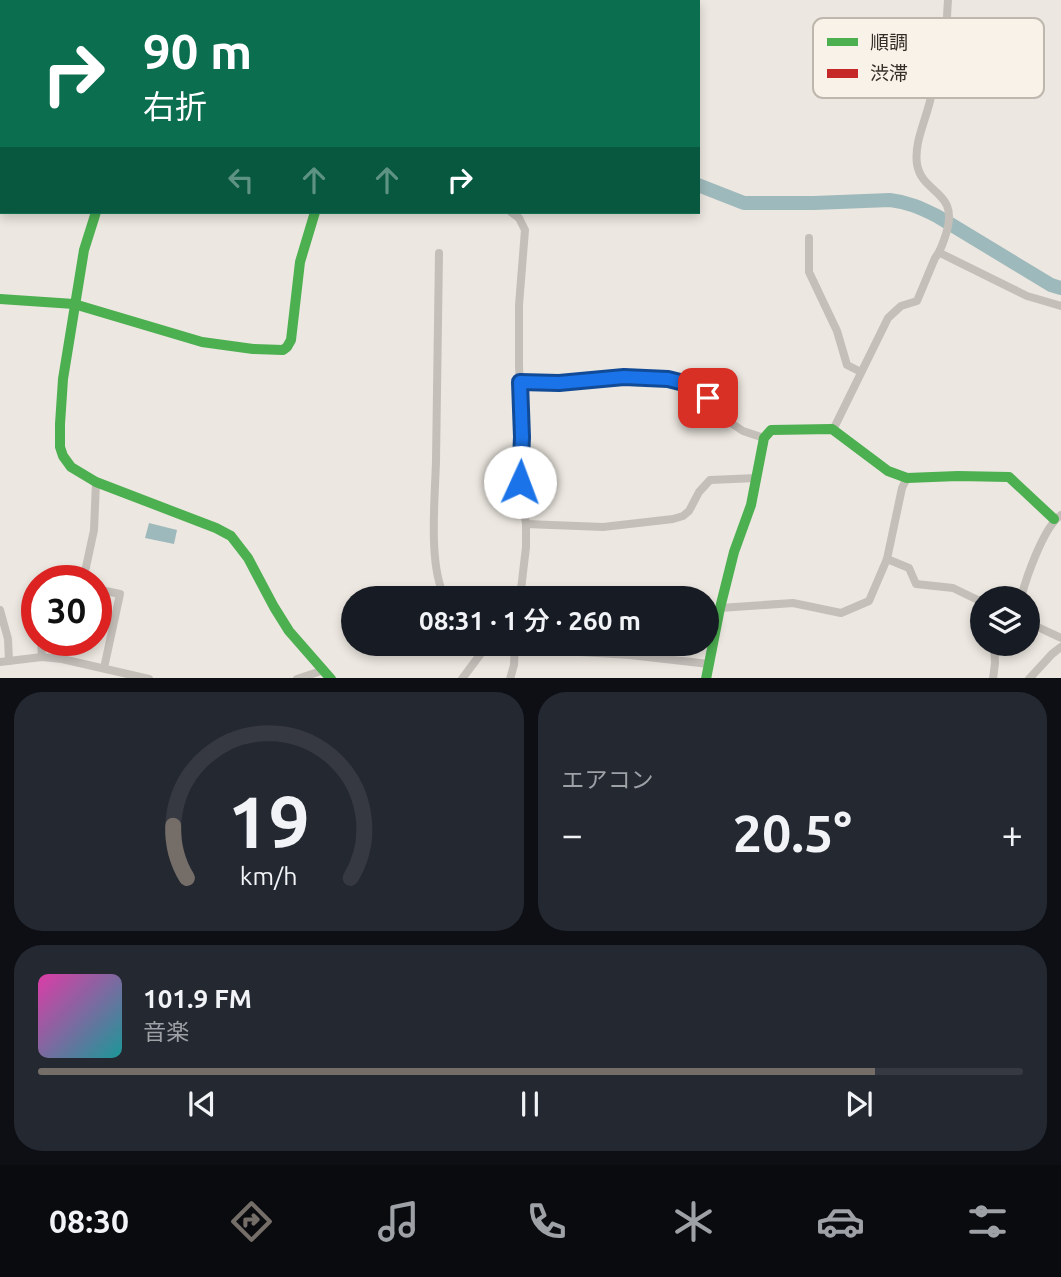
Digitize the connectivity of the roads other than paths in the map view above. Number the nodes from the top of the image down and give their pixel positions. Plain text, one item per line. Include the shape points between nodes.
1 (948, 0) edge
2 (947, 18) edge
3 (931, 98) edge
4 (95, 214) edge
5 (314, 214) edge
6 (514, 214) edge
7 (808, 238) dead end
8 (439, 253) dead end
9 (940, 253) junction
10 (0, 299) edge
11 (74, 304) junction
12 (1061, 306) edge
13 (861, 372) junction
14 (520, 382) junction
15 (833, 430) junction
16 (764, 438) junction
17 (757, 478) junction
18 (907, 478) junction
19 (96, 481) junction
20 (1057, 517) edge
21 (526, 524) junction
22 (887, 559) junction
23 (86, 565) edge
24 (439, 586) edge
25 (521, 586) edge
26 (1025, 586) edge
27 (112, 592) edge
28 (970, 596) edge
29 (720, 608) junction
30 (0, 610) edge
31 (1040, 628) edge
32 (112, 631) edge
33 (1061, 638) edge
34 (1061, 648) edge
35 (107, 656) edge
36 (479, 656) edge
37 (514, 656) edge
38 (639, 656) edge
39 (995, 656) edge
40 (42, 657) joint
41 (5, 661) edge
42 (709, 664) junction
43 (104, 668) junction
44 (328, 674) edge
45 (149, 678) edge
46 (298, 678) edge
47 (462, 678) edge
48 (510, 678) edge
49 (706, 678) edge
50 (993, 678) edge
51 (1029, 678) edge

1 - 2 street
3 - 9 street via 916,149 918,169 950,213
4 - 11 street
5 - 11 street via 300,262 291,340 284,350 202,342
6 - 14 street via 525,230 519,305
7 - 13 street via 808,272 837,331 847,365
8 - 24 street via 435,567
9 - 12 street via 1027,296
9 - 13 street via 917,301 901,306 888,318
10 - 11 street
11 - 19 street via 63,379 60,447 67,464
13 - 15 street
14 - 16 street via 668,379 696,386 731,423
14 - 21 street via 520,482
15 - 16 street via 771,430
15 - 18 street via 888,471
16 - 17 street
17 - 21 street via 710,480 683,516 662,522 603,527
17 - 29 street
18 - 20 street via 1009,477
18 - 22 street
19 - 23 street via 94,530
19 - 44 street via 231,536 289,631
20 - 26 street via 1043,537
21 - 25 street
22 - 28 street via 909,568 916,584 953,588
22 - 29 street via 869,601 841,613 793,603
27 - 32 street via 120,594
29 - 42 street
30 - 41 street via 8,639
31 - 33 street
34 - 51 street
35 - 43 street
36 - 47 street
37 - 48 street
38 - 42 street
39 - 50 street
40 - 41 street
40 - 43 street
42 - 49 street
43 - 45 street
44 - 46 street

